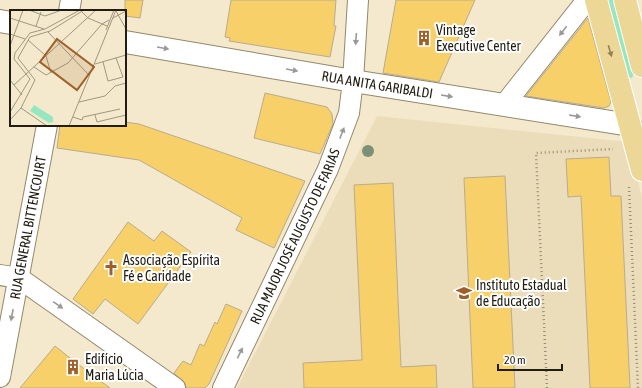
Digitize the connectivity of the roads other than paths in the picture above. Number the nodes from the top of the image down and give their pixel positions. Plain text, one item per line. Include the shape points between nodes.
1 (71, 0) edge
2 (358, 0) edge
3 (587, 0) edge
4 (596, 0) edge
5 (625, 0) edge
6 (69, 10) edge
7 (0, 21) edge
8 (10, 23) edge
9 (126, 42) edge
10 (642, 66) edge
11 (353, 81) junction
12 (504, 106) junction
13 (636, 123) edge
14 (47, 126) edge
15 (635, 178) edge
16 (9, 276) edge
17 (0, 377) edge
18 (175, 388) edge
19 (223, 388) edge

1 - 6 street
2 -> 11 street, RUA MAJOR JOSÉ AUGUSTO DE FARIAS
3 -> 12 street
4 -> 13 main road
5 - 10 main road
7 - 8 street
9 -> 11 street, RUA ANITA GARIBALDI
11 -> 12 street, RUA ANITA GARIBALDI
19 -> 11 street, RUA MAJOR JOSÉ AUGUSTO DE FARIAS via 328,169 349,113
12 -> 13 street, RUA ANITA GARIBALDI
13 - 15 main road
14 - 16 street, RUA GENERAL BITTENCOURT
16 -> 17 street, RUA GENERAL BITTENCOURT
16 -> 18 street

